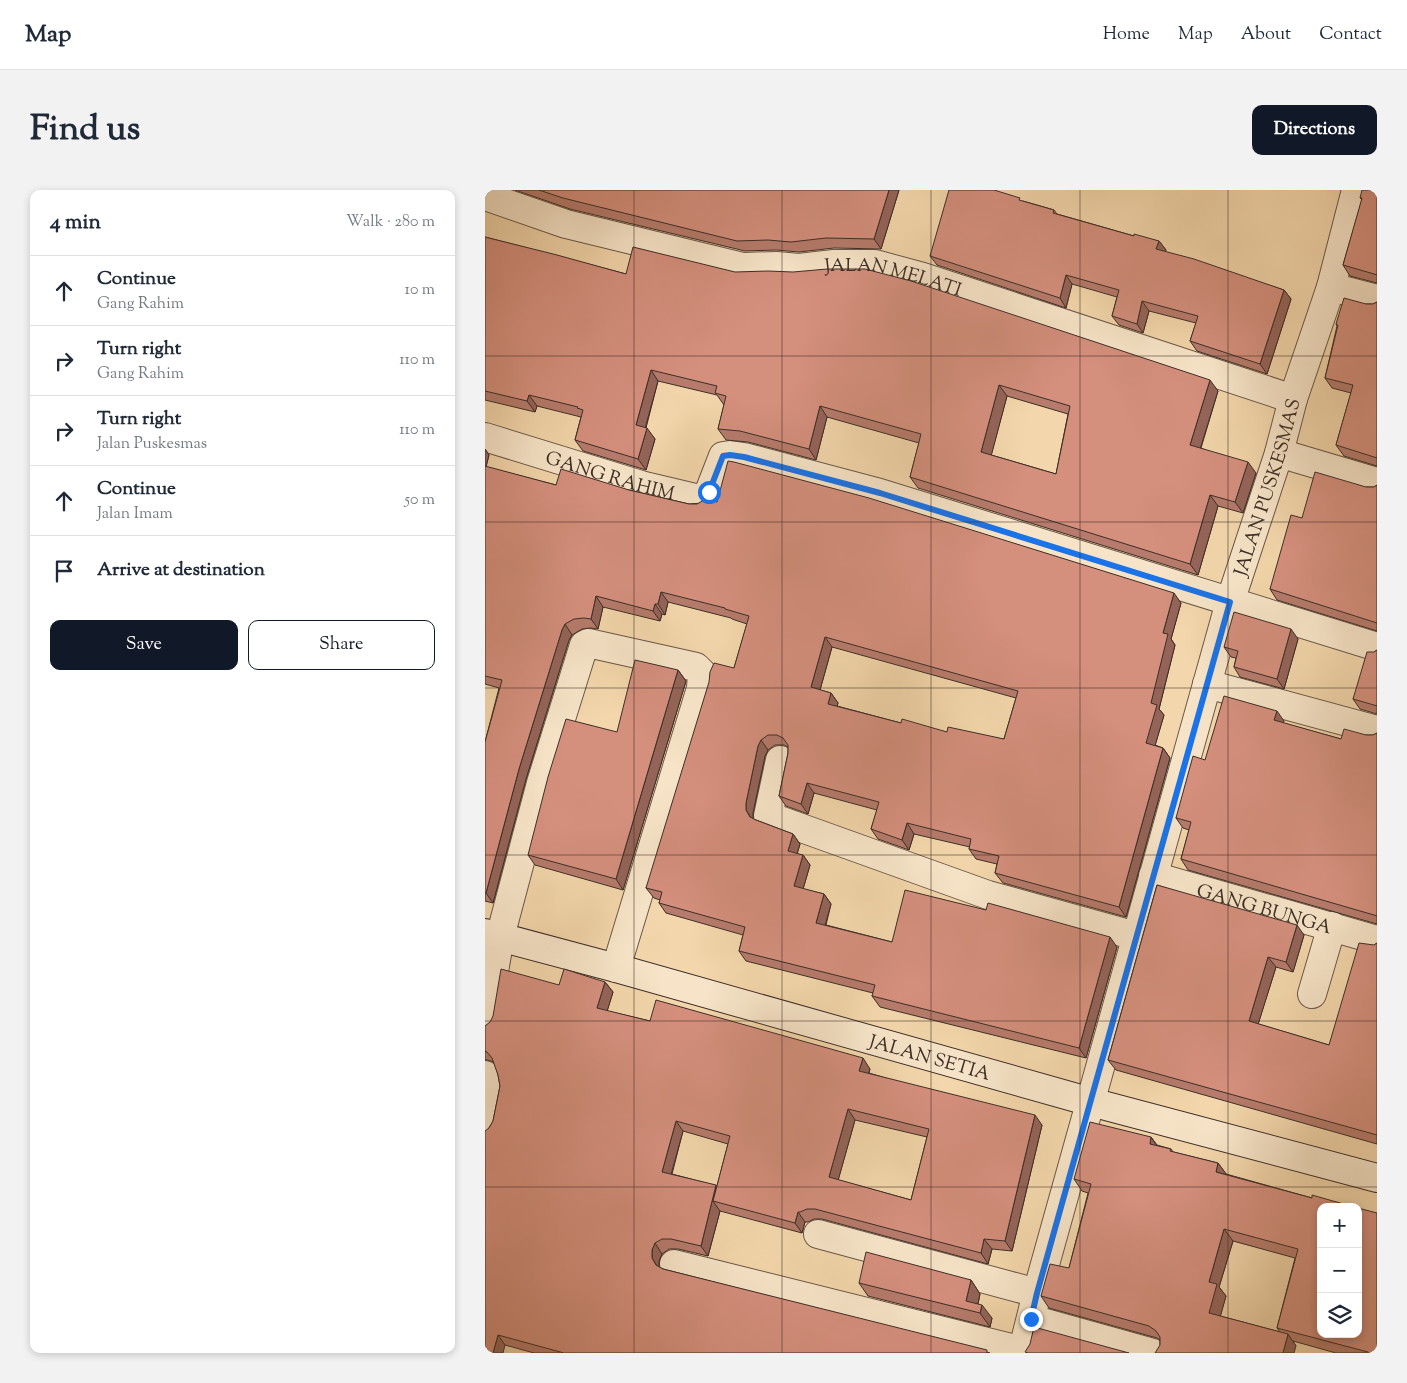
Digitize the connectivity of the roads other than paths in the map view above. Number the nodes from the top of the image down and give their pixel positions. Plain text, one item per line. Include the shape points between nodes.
1 (1356, 190) edge
2 (485, 196) edge
3 (1331, 287) junction
4 (1377, 299) edge
5 (1293, 399) junction
6 (485, 437) edge
7 (1279, 453) junction
8 (1377, 482) edge
9 (1230, 602) junction
10 (1377, 647) edge
11 (1207, 684) junction
12 (1377, 730) edge
13 (780, 760) dead end
14 (1153, 876) junction
15 (1332, 926) junction
16 (492, 935) edge
17 (1136, 936) junction
18 (1377, 940) edge
19 (616, 968) junction
20 (1312, 994) dead end
21 (485, 1022) edge
22 (485, 1075) edge
23 (1091, 1102) junction
24 (485, 1128) edge
25 (1377, 1178) edge
26 (818, 1234) dead end
27 (674, 1264) dead end
28 (1034, 1306) junction
29 (1022, 1352) edge
30 (1153, 1353) edge

1 - 3 street, JALAN PUSKESMAS
2 - 5 street, JALAN MELATI via 566,224 743,267 875,264
3 - 4 street
3 - 5 street, JALAN PUSKESMAS
5 - 7 street, JALAN PUSKESMAS
6 - 9 street, GANG RAHIM via 641,485 699,499 709,492 723,456 744,457 880,493
7 - 8 street
7 - 9 street, JALAN PUSKESMAS
9 - 10 street
9 - 11 street, JALAN PUSKESMAS
11 - 12 street
11 - 14 street, JALAN PUSKESMAS
13 - 17 street via 767,816 988,895
14 - 15 street, GANG BUNGA
14 - 17 street, JALAN PUSKESMAS
15 - 18 street, GANG BUNGA
15 - 20 street
16 - 19 street, JALAN SETIA
16 - 19 street via 584,645 593,643 696,667 703,673 701,688
16 - 21 street
17 - 23 street, JALAN PUSKESMAS
19 - 23 street, JALAN SETIA
22 - 24 street via 493,1094
23 - 25 street, JALAN SETIA
23 - 28 street, JALAN PUSKESMAS
26 - 28 street
27 - 29 street
28 - 29 street, JALAN PUSKESMAS
28 - 30 street

